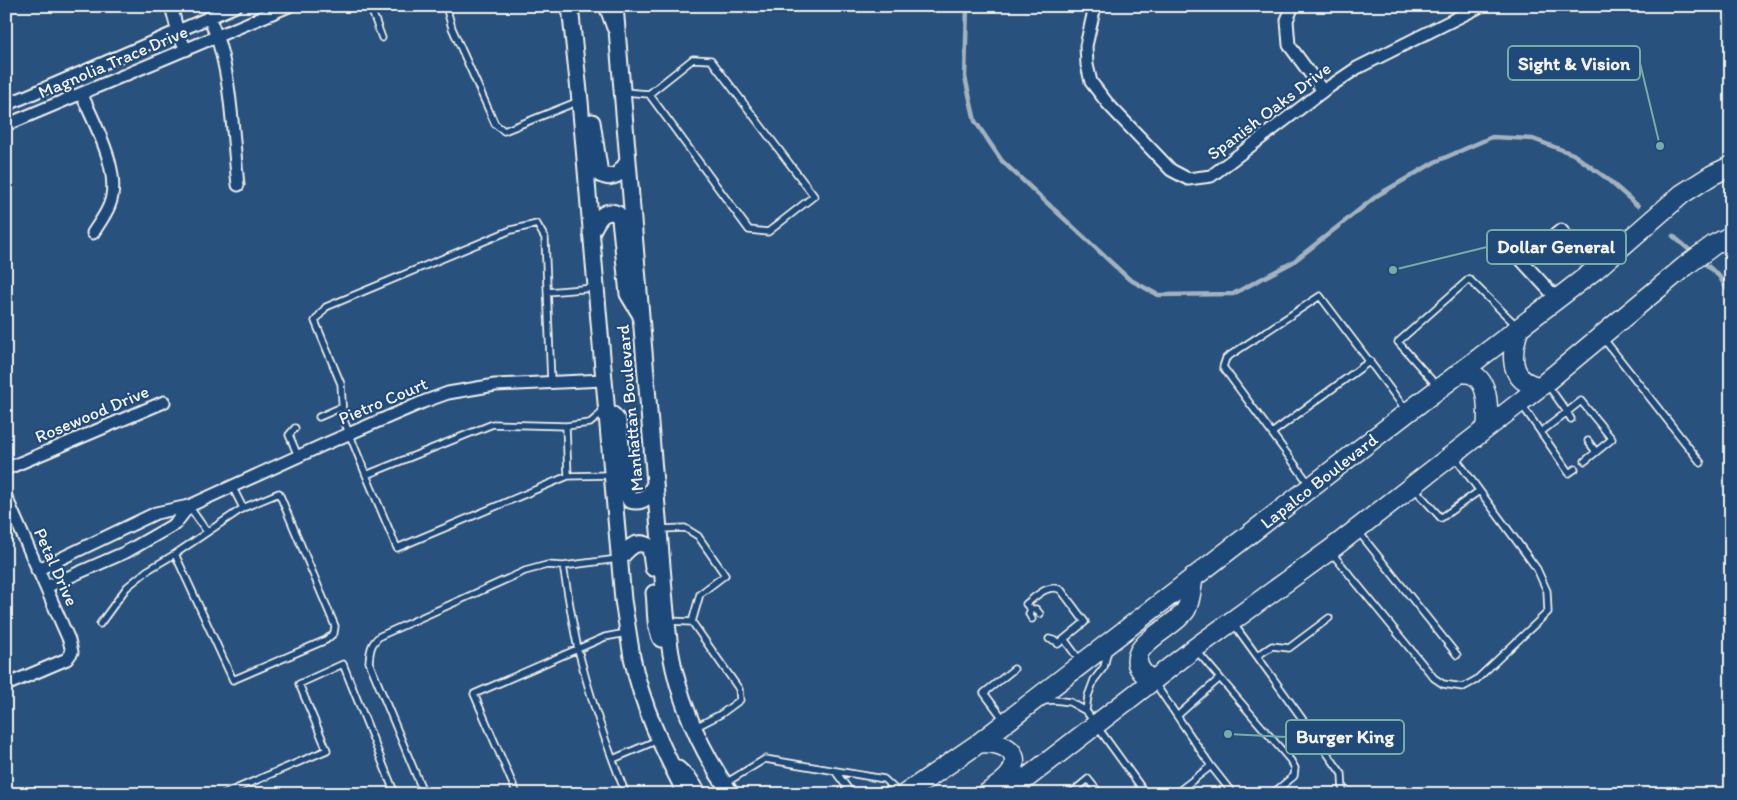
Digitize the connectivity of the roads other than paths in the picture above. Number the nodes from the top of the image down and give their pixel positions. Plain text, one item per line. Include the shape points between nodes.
1 (171, 6) edge
2 (236, 6) edge
3 (289, 6) edge
4 (370, 6) edge
5 (446, 6) edge
6 (570, 6) edge
7 (605, 6) edge
8 (615, 6) edge
9 (1095, 6) edge
10 (1292, 6) edge
11 (1481, 6) edge
12 (209, 18) junction
13 (178, 32) junction
14 (218, 36) junction
15 (382, 38) dead end
16 (618, 44) junction
17 (186, 50) junction
18 (1323, 91) junction
19 (622, 92) junction
20 (649, 94) junction
21 (82, 95) junction
22 (580, 101) junction
23 (6, 105) edge
24 (6, 126) edge
25 (628, 161) junction
26 (1731, 166) edge
27 (238, 185) dead end
28 (93, 233) dead end
29 (591, 233) junction
30 (1723, 240) edge
31 (1596, 269) junction
32 (596, 288) junction
33 (547, 292) junction
34 (1556, 299) junction
35 (642, 318) junction
36 (1519, 328) junction
37 (1602, 336) junction
38 (1370, 362) junction
39 (1460, 372) junction
40 (604, 380) junction
41 (551, 382) junction
42 (1542, 384) junction
43 (1439, 388) junction
44 (164, 402) dead end
45 (1520, 402) junction
46 (342, 407) junction
47 (607, 408) junction
48 (1408, 412) junction
49 (1567, 412) junction
50 (319, 417) dead end
51 (1571, 418) dead end
52 (566, 426) junction
53 (1488, 427) junction
54 (295, 428) dead end
55 (1542, 432) junction
56 (1272, 433) junction
57 (348, 434) junction
58 (1588, 441) dead end
59 (1596, 452) junction
60 (1453, 454) junction
61 (298, 456) junction
62 (1585, 461) dead end
63 (1700, 463) dead end
64 (1575, 468) dead end
65 (6, 469) edge
66 (366, 475) junction
67 (612, 475) junction
68 (568, 476) junction
69 (655, 484) junction
70 (232, 486) junction
71 (1312, 486) junction
72 (1412, 486) junction
73 (1480, 491) junction
74 (6, 497) edge
75 (189, 506) junction
76 (243, 508) junction
77 (659, 529) junction
78 (1356, 530) junction
79 (207, 532) junction
80 (1330, 550) junction
81 (175, 554) junction
82 (619, 559) junction
83 (563, 566) junction
84 (37, 570) junction
85 (1193, 577) junction
86 (46, 587) junction
87 (1030, 609) junction
88 (1040, 614) dead end
89 (1329, 618) dead end
90 (1032, 619) dead end
91 (668, 621) junction
92 (692, 622) junction
93 (1232, 622) junction
94 (100, 624) dead end
95 (628, 633) junction
96 (1049, 639) dead end
97 (1064, 639) junction
98 (1110, 642) junction
99 (578, 648) junction
100 (1195, 648) junction
101 (671, 652) junction
102 (1457, 655) dead end
103 (1257, 656) junction
104 (1082, 663) junction
105 (1014, 669) dead end
106 (1220, 678) junction
107 (1152, 680) junction
108 (6, 685) edge
109 (1030, 704) junction
110 (1177, 716) junction
111 (1091, 717) junction
112 (1006, 722) junction
113 (694, 728) junction
114 (658, 740) junction
115 (979, 743) junction
116 (613, 759) junction
117 (668, 760) junction
118 (1211, 766) junction
119 (835, 770) junction
120 (726, 790) edge
121 (908, 792) edge
122 (224, 794) edge
123 (395, 794) edge
124 (424, 794) edge
125 (517, 794) edge
126 (626, 794) edge
127 (686, 794) edge
128 (699, 794) edge
129 (852, 794) edge
130 (986, 794) edge
131 (1006, 794) edge
132 (1070, 794) edge
133 (1100, 794) edge
134 (1146, 794) edge
135 (1175, 794) edge
136 (1233, 794) edge
137 (1272, 794) edge
138 (1343, 794) edge

1 - 13 street
2 - 12 street, Magnolia Trace Drive
3 - 14 street, Magnolia Trace Drive
4 - 15 lane
5 - 22 lane via 452,28 495,124 504,131
6 - 22 street, Manhattan Boulevard
7 - 16 street
8 - 16 street, Manhattan Boulevard
9 - 18 street, Spanish Oaks Drive via 1086,46 1092,82 1108,104 1171,170 1188,179 1211,176
10 - 18 street via 1287,20 1289,45
11 - 18 street, Spanish Oaks Drive via 1357,68
12 - 13 street, Magnolia Trace Drive
12 - 14 street
13 - 17 street
13 - 23 street, Magnolia Trace Drive
14 - 17 street, Magnolia Trace Drive
14 - 27 street via 226,69
16 - 19 street, Manhattan Boulevard
17 - 21 street, Magnolia Trace Drive
19 - 20 lane
19 - 25 street, Manhattan Boulevard
20 - 20 lane via 694,59 711,60 814,196 768,232 748,230
21 - 24 street, Magnolia Trace Drive
21 - 28 street via 110,161 110,206
22 - 25 street via 591,115 600,174 617,175
22 - 29 street, Manhattan Boulevard
25 - 35 street, Manhattan Boulevard
26 - 31 main road, Lapalco Boulevard via 1682,194
29 - 32 street, Manhattan Boulevard
29 - 35 street via 602,215 607,212 618,214 628,294
30 - 37 main road via 1684,267
31 - 34 main road, Lapalco Boulevard
31 - 34 street via 1561,230 1522,261
32 - 33 lane
32 - 40 street, Manhattan Boulevard
33 - 41 lane
33 - 46 lane via 545,238 537,224 511,230 326,307 314,321 341,384
34 - 36 main road, Lapalco Boulevard
35 - 69 street, Manhattan Boulevard
36 - 39 main road, Lapalco Boulevard
36 - 42 main road via 1513,349 1516,371 1524,380
36 - 43 lane via 1469,279 1398,342
37 - 42 main road
37 - 63 lane
38 - 48 lane
38 - 56 lane
38 - 56 lane via 1320,296 1226,358 1223,367
39 - 43 main road, Lapalco Boulevard
39 - 53 main road via 1471,373 1484,388 1488,401
40 - 41 street, Pietro Court
40 - 47 street, Manhattan Boulevard
41 - 57 street, Pietro Court via 495,385 448,393
42 - 45 main road
42 - 49 lane
43 - 48 main road, Lapalco Boulevard
44 - 65 street, Rosewood Drive
45 - 53 main road
45 - 55 lane
46 - 50 lane
46 - 57 lane
47 - 52 lane via 590,423
47 - 67 street, Manhattan Boulevard
47 - 69 street via 618,421 630,500 640,501 647,497
48 - 71 main road, Lapalco Boulevard
49 - 51 lane
49 - 55 lane
49 - 59 lane via 1581,401 1612,440
52 - 66 lane via 493,424
52 - 68 lane
53 - 60 main road
54 - 61 lane via 289,435
55 - 64 lane via 1569,473
56 - 71 lane
57 - 61 street, Pietro Court
57 - 66 lane
58 - 59 lane
59 - 62 lane
60 - 72 main road
60 - 73 lane
61 - 70 street, Pietro Court
66 - 68 lane via 397,548
67 - 68 lane
67 - 82 street, Manhattan Boulevard
69 - 77 street, Manhattan Boulevard
70 - 75 street, Pietro Court
70 - 76 lane
71 - 85 main road, Lapalco Boulevard
72 - 73 lane via 1441,518
72 - 78 main road
73 - 80 lane via 1537,569 1547,590 1548,612 1476,680 1463,687 1443,684 1434,678
74 - 84 street, Petal Drive
75 - 79 lane
75 - 84 street, Pietro Court via 156,514
75 - 86 street, Pietro Court via 175,524 126,552
76 - 79 lane
76 - 81 lane via 279,493 335,626 334,633 326,640 233,680
77 - 91 street, Manhattan Boulevard
77 - 92 lane via 684,528 698,536 725,575 700,594
78 - 80 main road
78 - 102 lane
79 - 81 lane
80 - 93 main road
81 - 94 lane via 148,570 127,588
82 - 83 lane
82 - 95 street, Manhattan Boulevard
82 - 101 street via 634,544 650,547 659,636
83 - 99 lane
83 - 124 lane via 547,565 525,571 374,641 369,662
84 - 86 street, Petal Drive
85 - 98 main road, Lapalco Boulevard
85 - 107 main road via 1186,610 1142,647 1137,657 1142,672
86 - 108 street, Petal Drive via 72,652 67,659
87 - 88 lane via 1036,609
87 - 90 lane
87 - 97 lane via 1026,604 1045,590 1061,590 1085,622
89 - 103 lane via 1289,648 1272,646
91 - 92 lane
91 - 101 street, Manhattan Boulevard
92 - 113 lane via 739,689 740,700
93 - 100 main road
93 - 103 lane
95 - 99 lane
95 - 114 street, Manhattan Boulevard via 632,659
96 - 97 lane via 1056,638 1058,644
97 - 104 lane
98 - 104 main road, Lapalco Boulevard
98 - 111 lane via 1104,667 1088,696
99 - 116 lane via 596,715
99 - 125 lane via 474,694
100 - 106 lane
100 - 107 main road
101 - 113 street, Manhattan Boulevard via 676,679
103 - 138 lane via 1342,774
104 - 109 main road, Lapalco Boulevard
105 - 112 lane via 984,692
106 - 110 lane
106 - 137 lane via 1292,761 1294,776
107 - 110 lane
107 - 111 main road
109 - 111 lane via 1054,700 1070,702
109 - 112 main road, Lapalco Boulevard
110 - 118 lane
111 - 131 main road
111 - 134 lane
112 - 115 main road, Lapalco Boulevard
113 - 120 street, Manhattan Boulevard
114 - 116 lane
114 - 117 street, Manhattan Boulevard
115 - 121 main road, Lapalco Boulevard
115 - 130 main road via 1005,746 1012,752 1014,762 1005,779
116 - 126 lane
117 - 127 street, Manhattan Boulevard
117 - 128 street via 689,779
118 - 135 lane
118 - 136 lane
119 - 120 lane via 765,759
119 - 121 lane via 884,779
119 - 129 lane
122 - 123 lane via 327,750 299,684 343,664
132 - 133 lane via 1088,779

